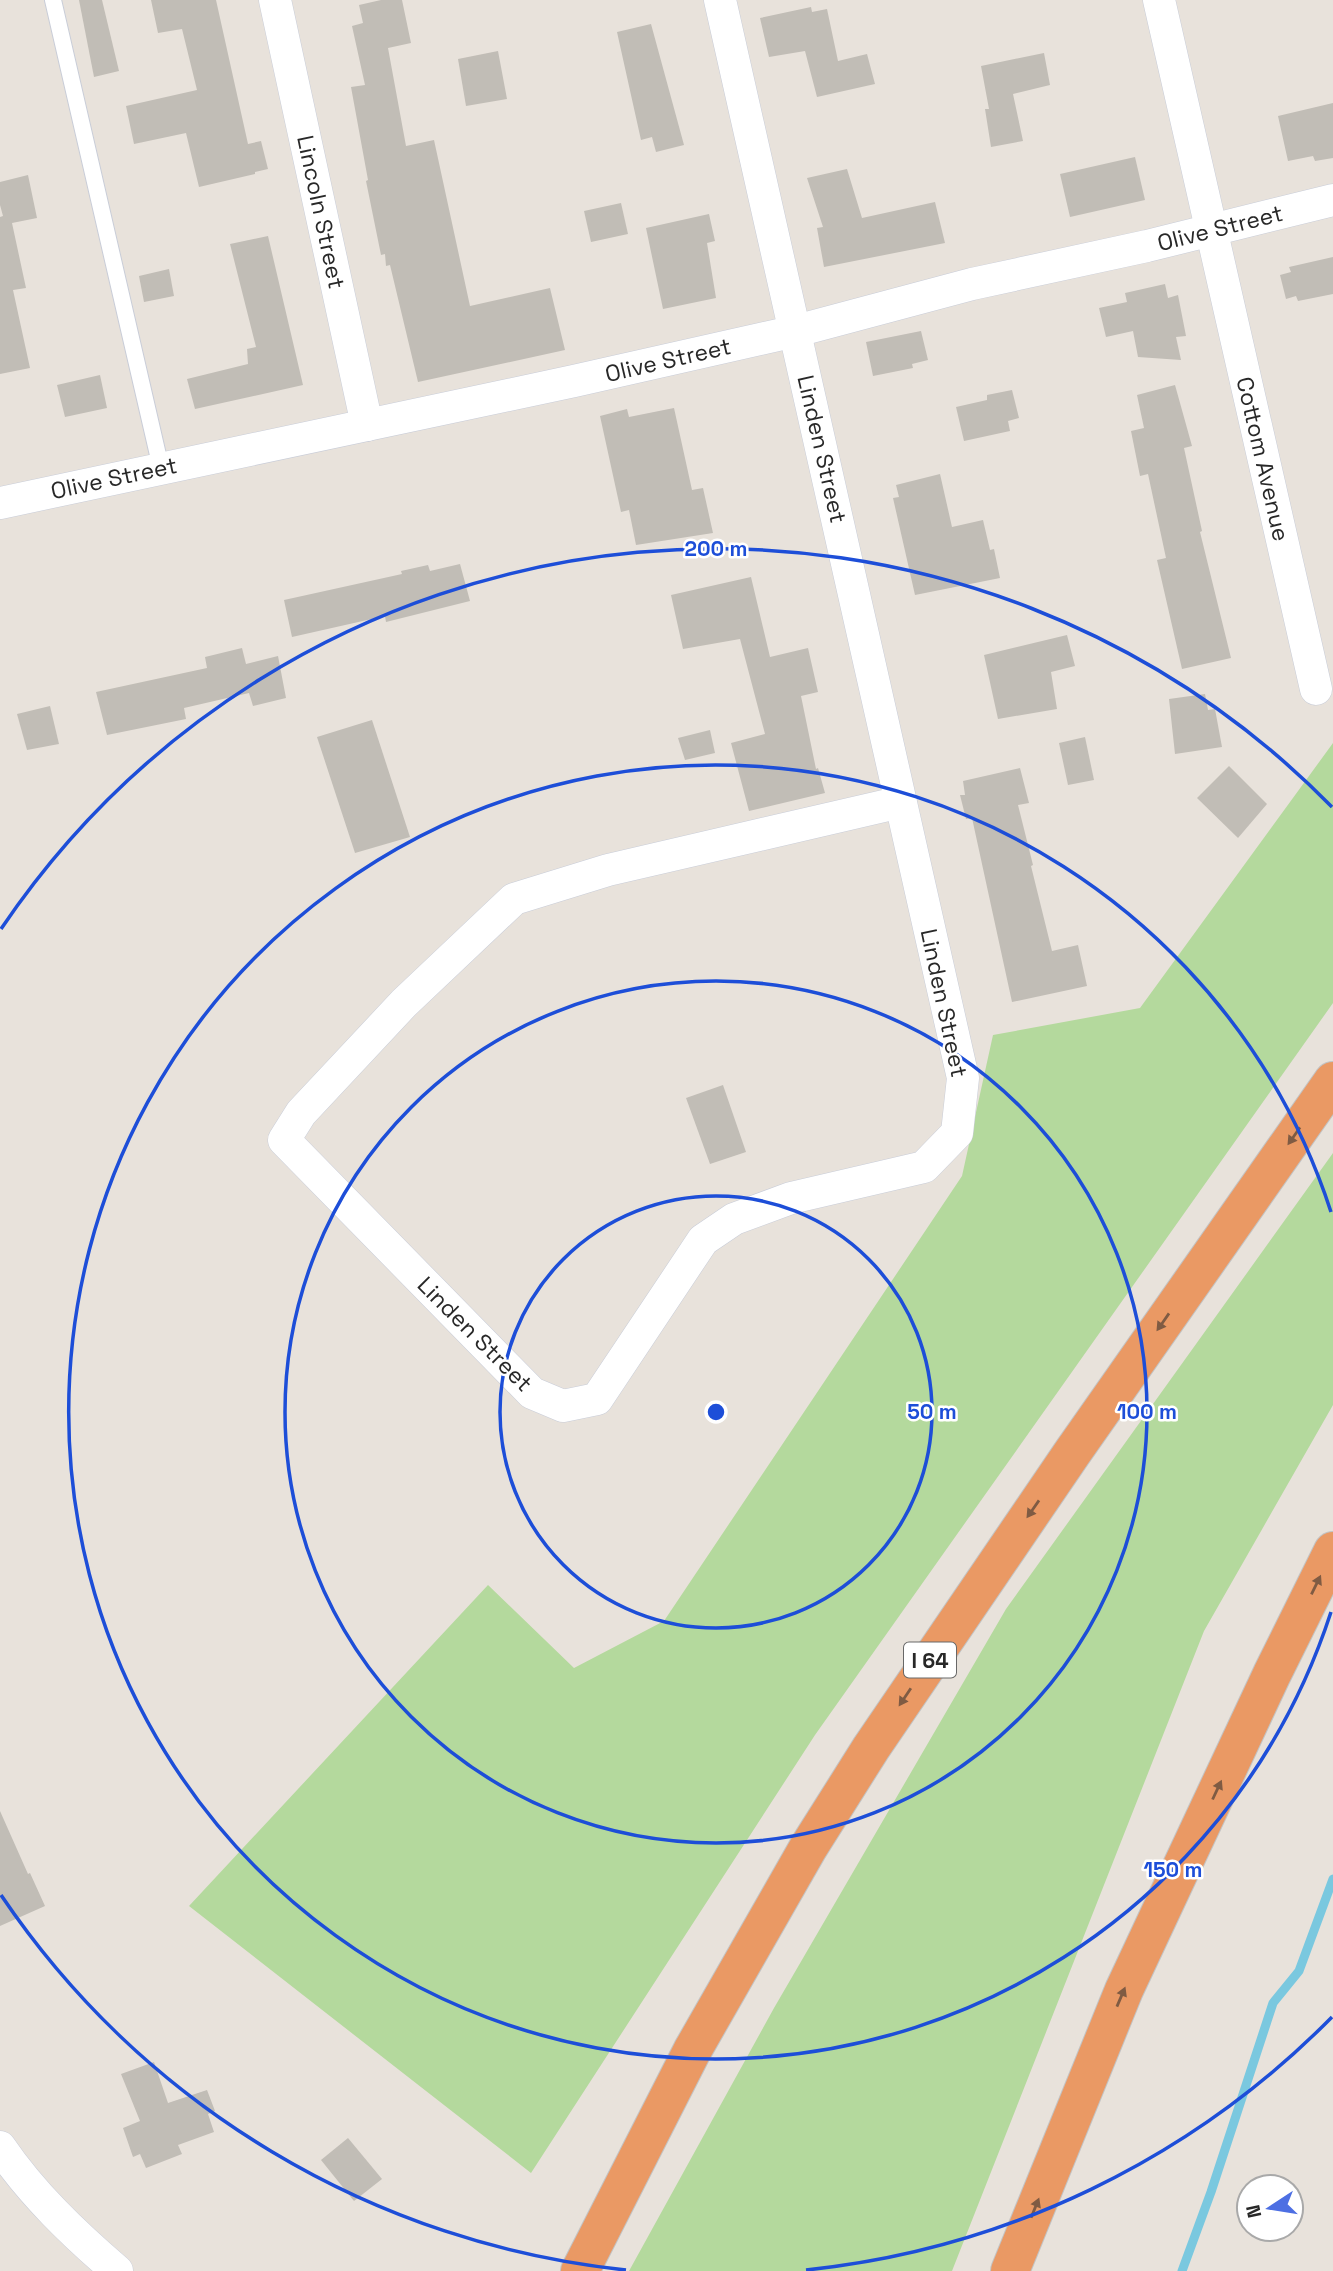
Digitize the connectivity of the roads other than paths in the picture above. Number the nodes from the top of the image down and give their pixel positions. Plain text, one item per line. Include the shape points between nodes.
1 (52, 0) edge
2 (275, 0) edge
3 (720, 0) edge
4 (1159, 0) edge
5 (1333, 200) edge
6 (1210, 229) junction
7 (796, 331) junction
8 (366, 425) junction
9 (161, 468) junction
10 (0, 503) edge
11 (1317, 689) dead end
12 (901, 802) junction
13 (1333, 1081) edge
14 (1333, 1551) edge
15 (0, 2147) edge
16 (117, 2271) edge
17 (580, 2271) edge
18 (1010, 2271) edge

1 - 9 lane
2 - 8 street, Lincoln Street
3 - 7 street, Linden Street
4 - 6 street, Cottom Avenue
5 - 6 street, Olive Street
6 - 7 street, Olive Street via 972,284
6 - 11 street, Cottom Avenue
7 - 8 street, Olive Street
7 - 12 street, Linden Street
8 - 9 street, Olive Street
9 - 10 street, Olive Street
12 - 12 street, Linden Street via 963,1078 957,1133 924,1167 791,1198 734,1219 703,1240 597,1399 563,1406 532,1394 284,1140 301,1113 404,1003 514,899 608,870
13 -> 17 highway, I 64 via 871,1748 692,2051
18 -> 14 highway via 1124,1990
15 - 16 street via 48,2206

